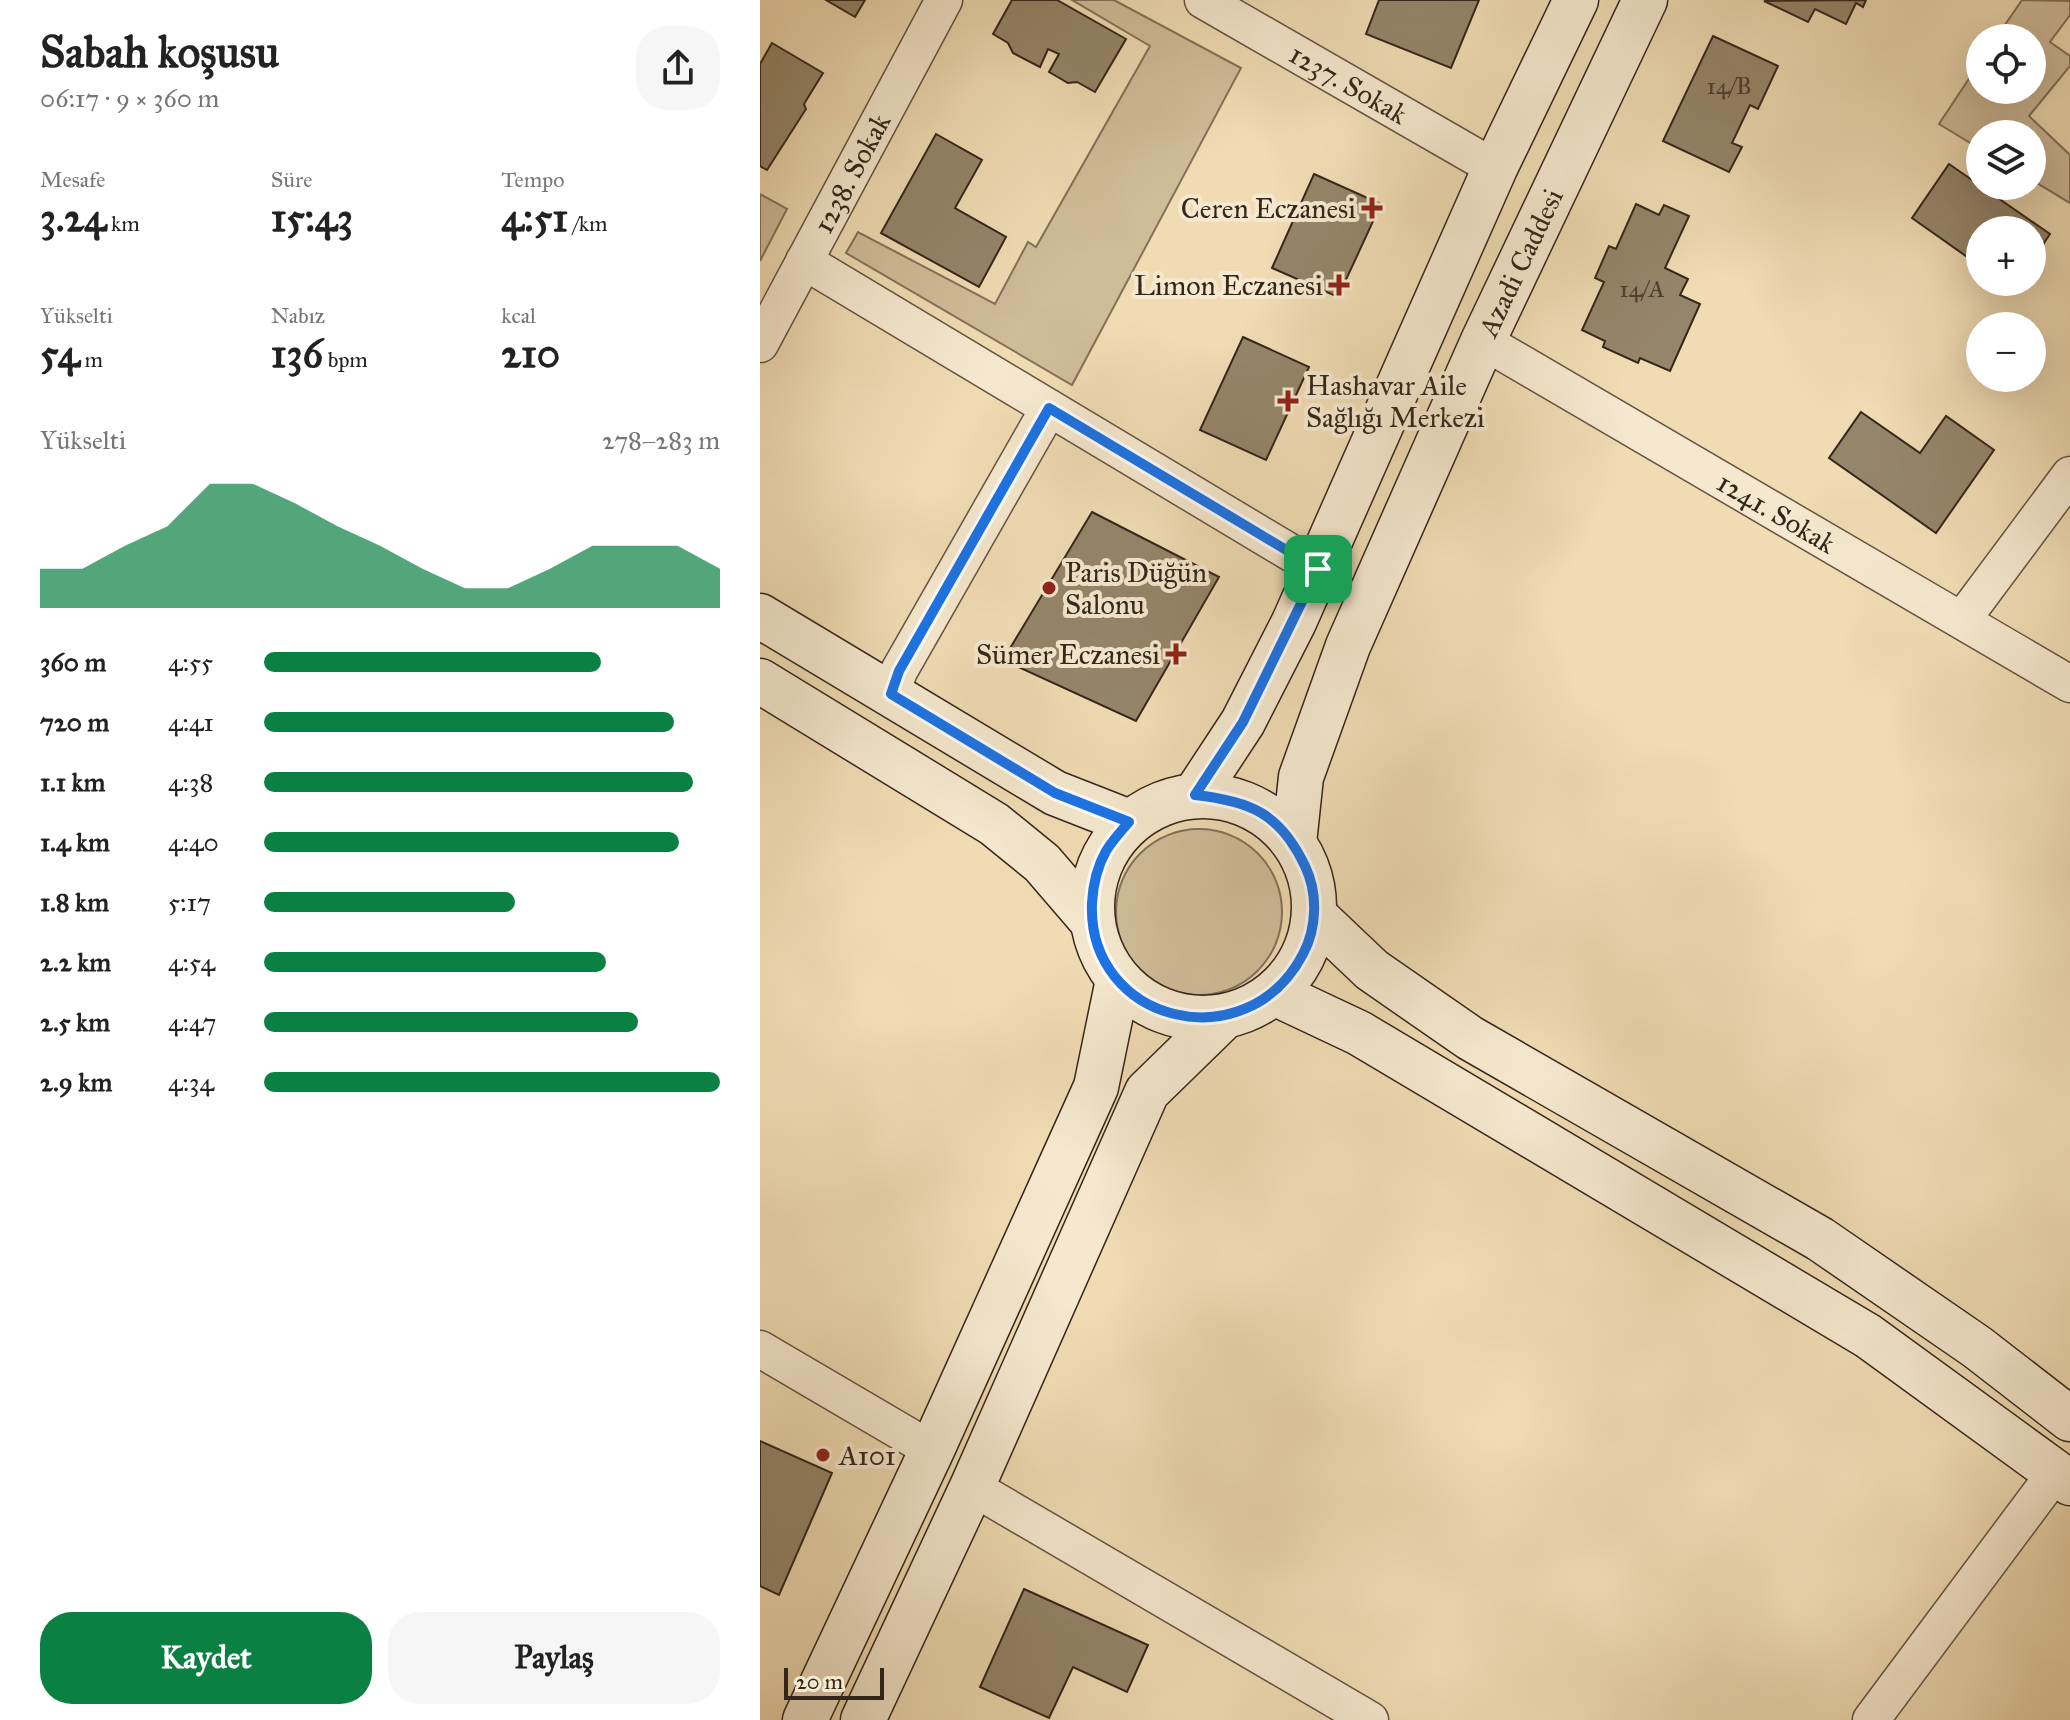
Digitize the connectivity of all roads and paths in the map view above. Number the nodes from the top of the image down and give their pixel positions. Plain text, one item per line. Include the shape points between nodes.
1 (944, 0) edge
2 (1203, 0) edge
3 (1576, 0) edge
4 (1645, 0) edge
5 (1495, 168) junction
6 (804, 261) junction
7 (1483, 341) junction
8 (760, 344) edge
9 (1049, 408) junction
10 (2070, 475) edge
11 (1318, 569) junction
12 (760, 616) edge
13 (1962, 620) junction
14 (760, 681) edge
15 (2070, 684) edge
16 (891, 694) junction
17 (1195, 795) junction
18 (1129, 822) junction
19 (1294, 843) junction
20 (1314, 915) junction
21 (1091, 920) junction
22 (1118, 980) junction
23 (1274, 993) junction
24 (1225, 1016) junction
25 (760, 1349) edge
26 (2070, 1419) edge
27 (932, 1450) junction
28 (2063, 1478) edge
29 (972, 1487) junction
30 (805, 1720) edge
31 (863, 1720) edge
32 (1370, 1720) edge
33 (1871, 1720) edge

1 - 6 street, 1238. Sokak
2 - 5 street, 1237. Sokak
3 - 5 main road
4 - 7 main road, Azadi Caddesi
5 - 11 main road
6 - 8 street, 1238. Sokak
6 - 9 street
7 - 13 street, 1241. Sokak
7 - 19 main road, Azadi Caddesi via 1348,646 1301,777
9 - 11 street
9 - 16 street via 899,671
10 - 13 street
11 - 17 main road via 1243,722
12 - 16 main road
13 - 15 street, 1241. Sokak
14 - 21 main road via 994,824 1042,863
16 - 18 main road via 1055,793
17 - 18 main road via 1160,803
17 - 19 main road via 1233,799 1267,816
18 - 21 main road via 1106,850 1093,884
19 - 20 main road via 1310,877
20 - 23 main road via 1308,944
20 - 26 main road via 1372,970 1470,1038 1820,1239 1977,1347
21 - 22 main road via 1101,952
22 - 24 main road via 1167,1012 1195,1018
22 - 27 main road via 1096,1087
23 - 24 main road
23 - 28 main road via 1359,1033 1868,1336
24 - 29 main road via 1147,1092
25 - 27 street
27 - 30 main road
28 - 33 street
29 - 31 main road
29 - 32 street

